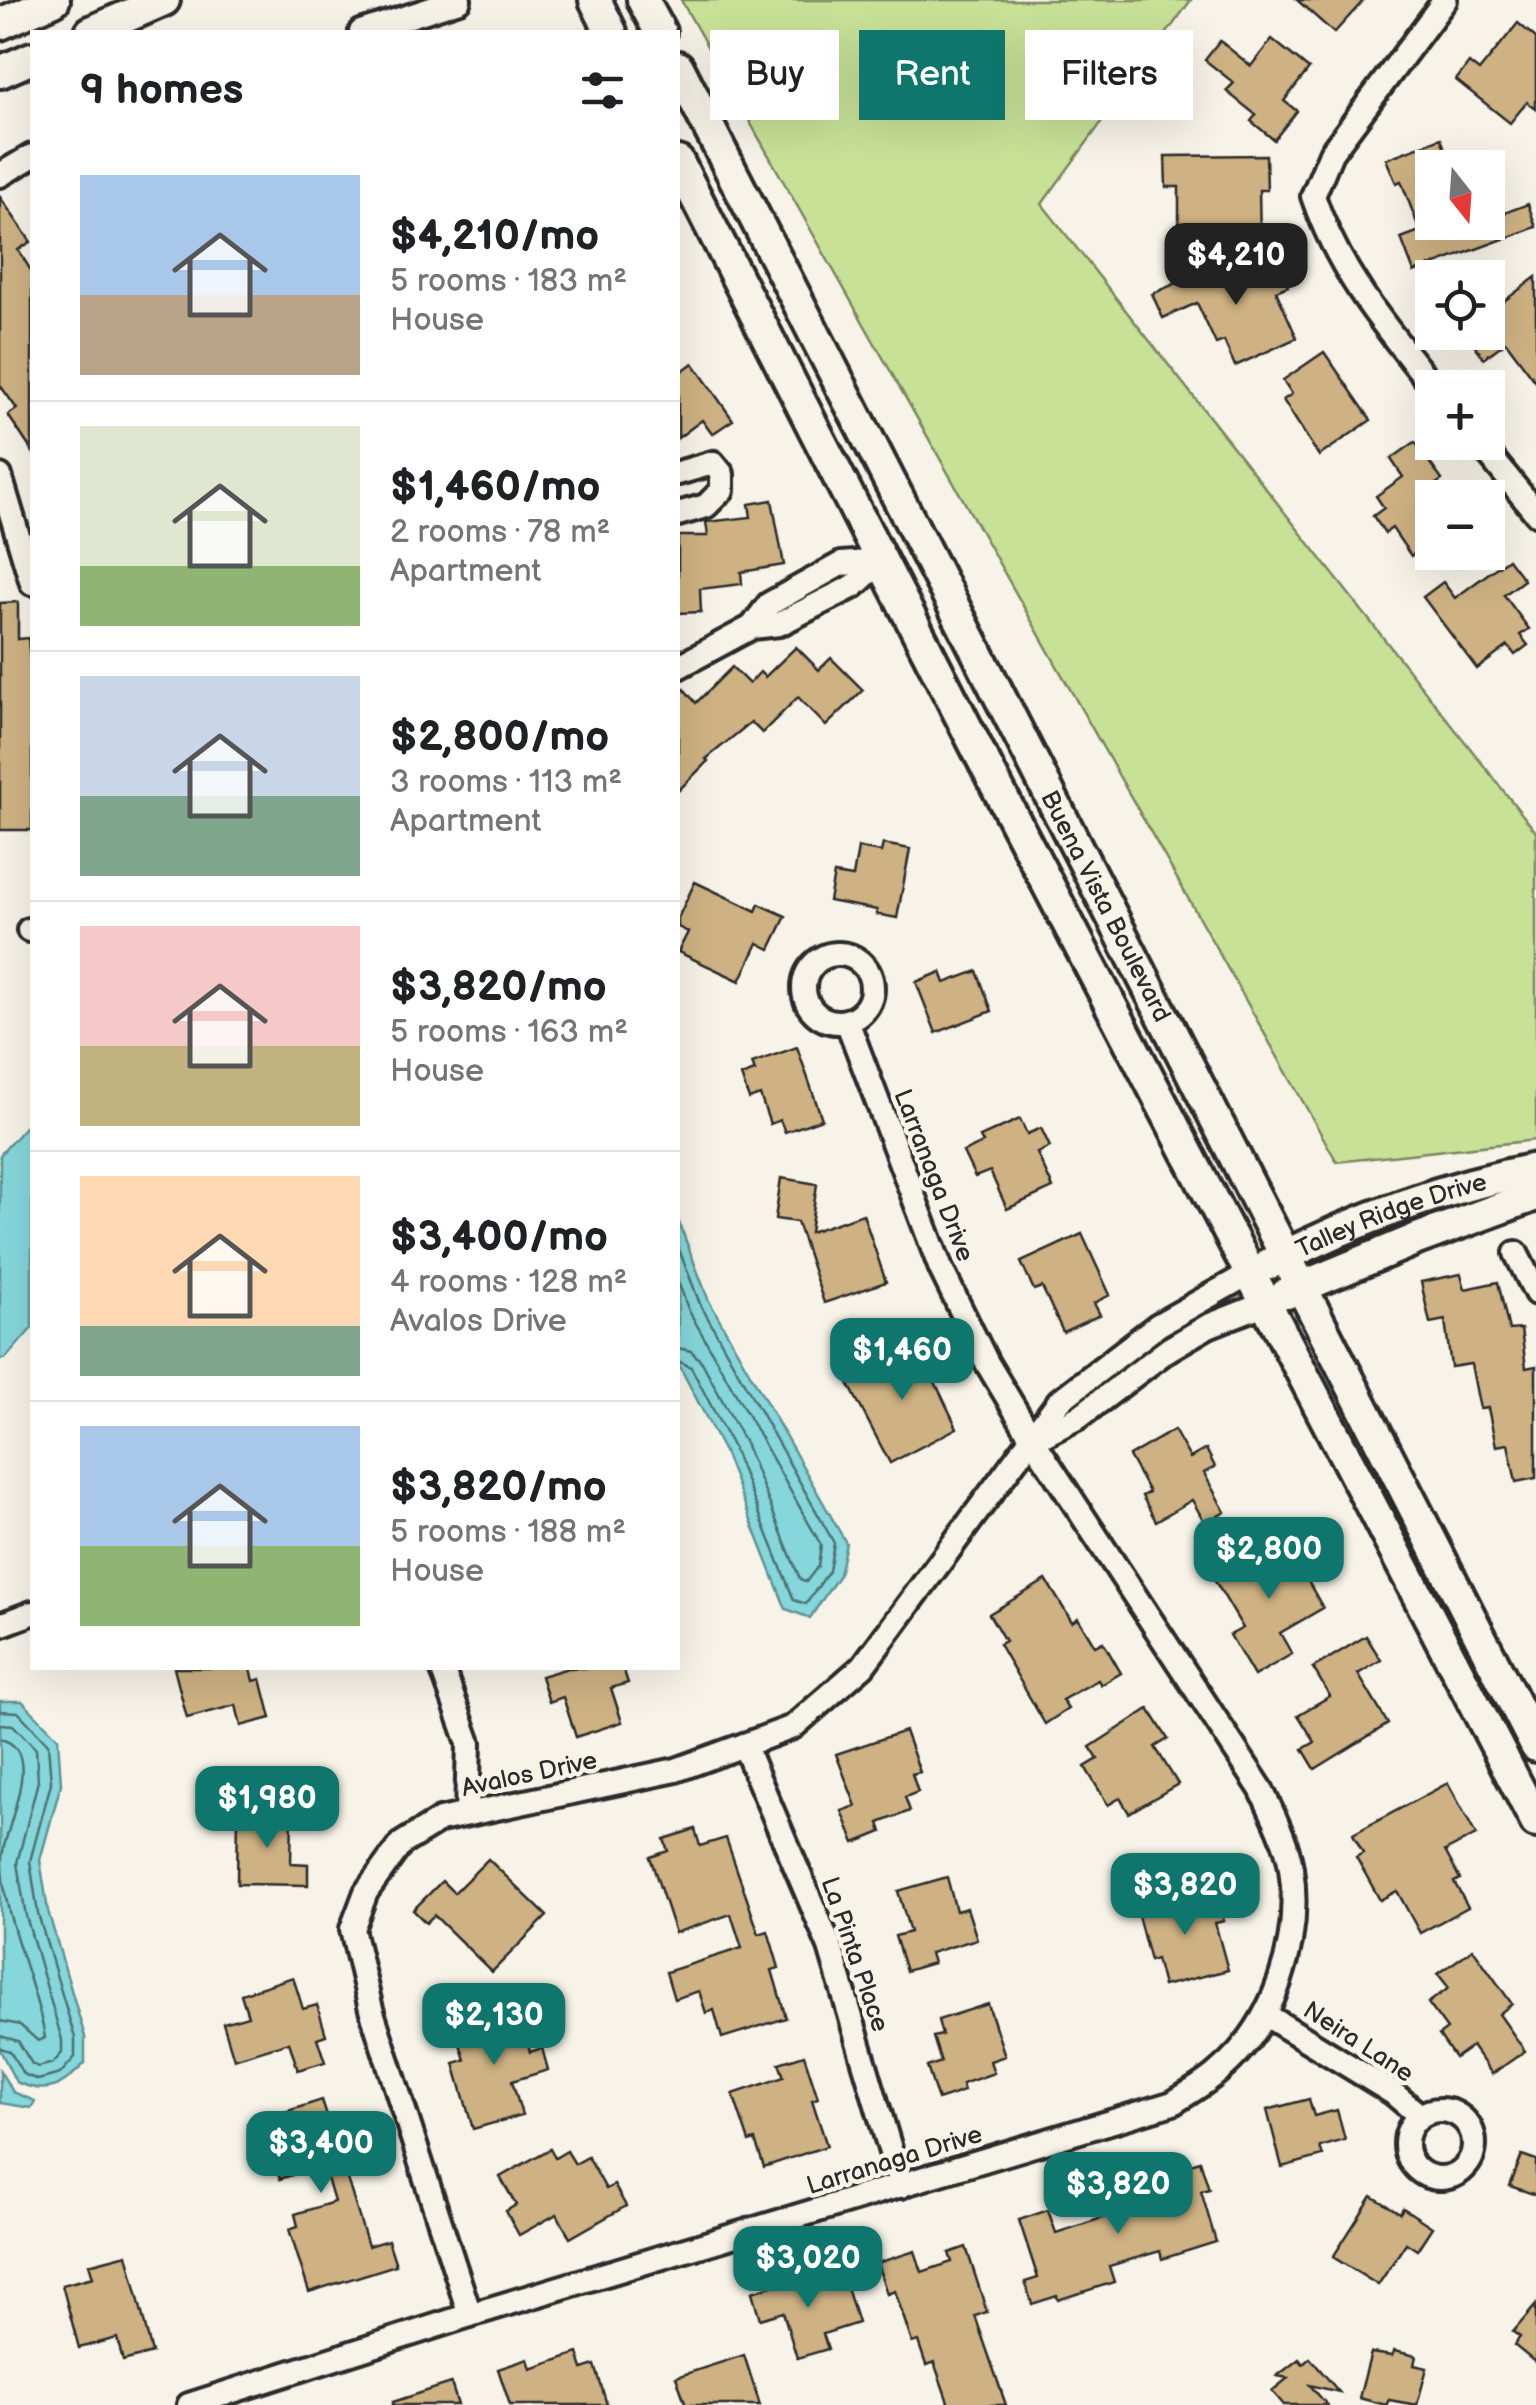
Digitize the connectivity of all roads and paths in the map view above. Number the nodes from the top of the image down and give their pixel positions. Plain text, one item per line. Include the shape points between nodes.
1 (54, 0) edge
2 (164, 0) edge
3 (458, 0) edge
4 (595, 0) edge
5 (643, 0) edge
6 (1444, 0) edge
7 (0, 24) edge
8 (96, 30) edge
9 (367, 30) edge
10 (611, 30) edge
11 (659, 30) edge
12 (30, 59) edge
13 (680, 71) edge
14 (0, 72) edge
15 (30, 157) edge
16 (680, 166) edge
17 (0, 175) edge
18 (1419, 370) edge
19 (1493, 460) edge
20 (680, 472) edge
21 (0, 476) edge
22 (680, 513) edge
23 (1536, 513) edge
24 (920, 540) junction
25 (882, 561) junction
26 (30, 576) edge
27 (680, 666) edge
28 (847, 1021) dead end
29 (1536, 1169) edge
30 (1536, 1195) edge
31 (1516, 1254) dead end
32 (1286, 1255) junction
33 (1250, 1273) junction
34 (1302, 1286) junction
35 (1536, 1294) edge
36 (1266, 1303) junction
37 (1034, 1440) junction
38 (30, 1615) edge
39 (0, 1625) edge
40 (443, 1670) edge
41 (744, 1744) junction
42 (1536, 1746) edge
43 (468, 1814) junction
44 (1536, 1822) edge
45 (1266, 2015) junction
46 (1420, 2116) dead end
47 (902, 2186) junction
48 (470, 2315) junction
49 (189, 2405) edge

1 - 7 main road
2 - 8 main road
3 - 9 street
4 - 10 main road
5 - 11 main road
6 - 18 street via 1331,153 1314,196 1342,265
12 - 14 main road
13 - 24 main road, Buena Vista Boulevard
15 - 17 street
16 - 25 main road, Buena Vista Boulevard
19 - 23 street
20 - 22 street via 713,463 722,474 722,490 706,506
21 - 26 street
24 - 25 main road
24 - 32 main road, Buena Vista Boulevard
25 - 27 street via 854,586 778,624 752,627
25 - 33 main road, Buena Vista Boulevard
28 - 37 street, Larranaga Drive via 941,1269
29 - 32 main road, Talley Ridge Drive via 1437,1192
30 - 34 main road, Talley Ridge Drive
31 - 35 street
32 - 33 main road, Talley Ridge Drive
32 - 34 main road, Buena Vista Boulevard
33 - 36 main road, Buena Vista Boulevard
33 - 37 street, Avalos Drive via 1116,1356 1059,1401
34 - 36 main road, Talley Ridge Drive
34 - 42 main road, Buena Vista Boulevard
36 - 37 street, Avalos Drive via 1169,1348 1079,1416
36 - 44 main road, Buena Vista Boulevard
37 - 41 street, Avalos Drive via 864,1666 792,1727
37 - 45 street, Larranaga Drive via 1261,1788 1279,1830 1291,1866 1293,1904 1290,1939
38 - 39 street
40 - 43 street via 469,1743
41 - 43 street, Avalos Drive via 676,1770
41 - 47 street, La Pinta Place via 830,1947
43 - 48 street, Avalos Drive via 440,1820 401,1844 366,1892 352,1929 371,2009
45 - 46 street, Neira Lane via 1394,2092
45 - 47 street, Larranaga Drive via 1218,2074 1173,2103
47 - 48 street, Larranaga Drive
48 - 49 street, Larranaga Drive

